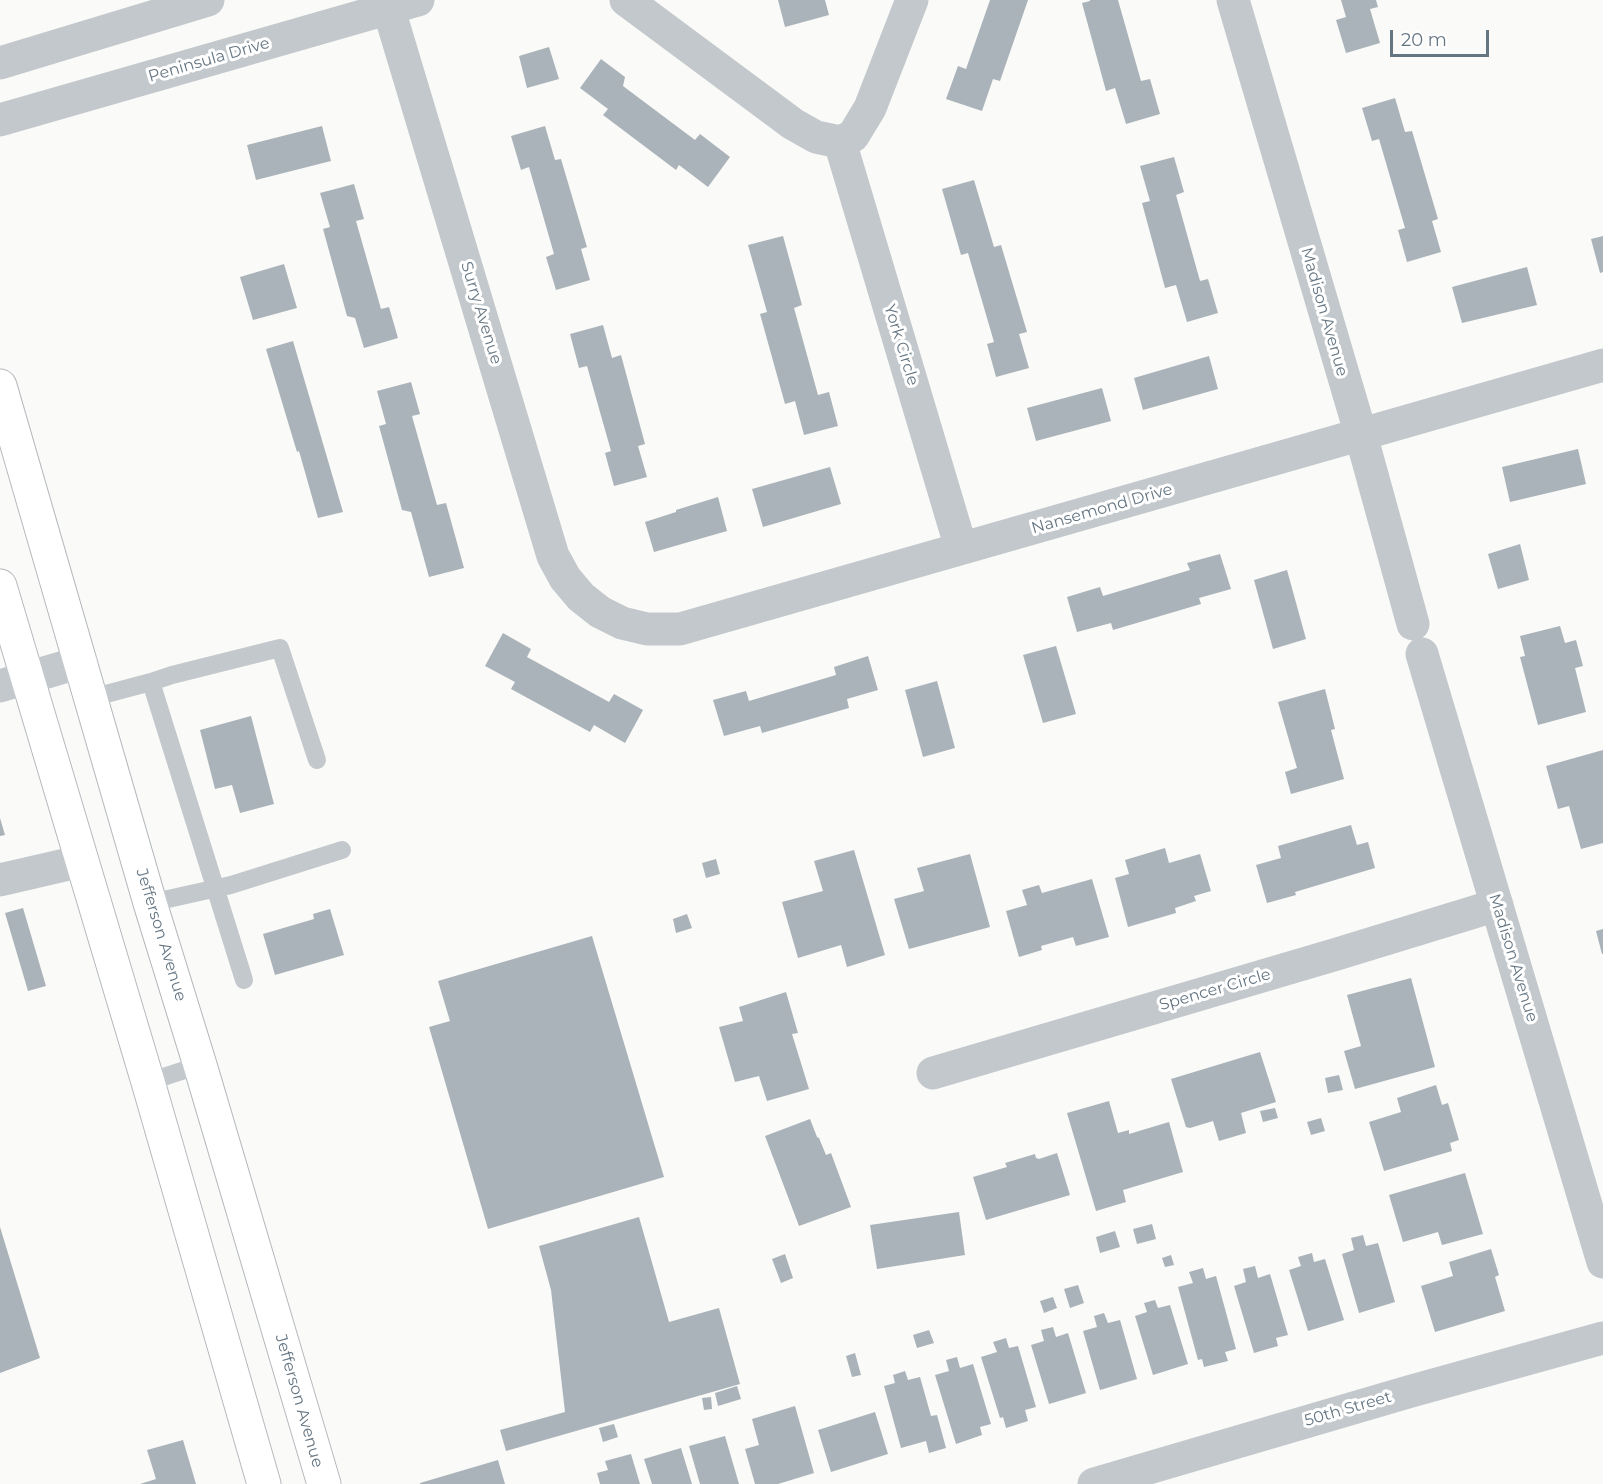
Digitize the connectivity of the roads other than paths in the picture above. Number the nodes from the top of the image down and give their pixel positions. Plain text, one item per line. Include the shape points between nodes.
1 (208, 0) edge
2 (626, 0) edge
3 (912, 0) edge
4 (1233, 0) edge
5 (398, 3) edge
6 (0, 63) edge
7 (0, 120) edge
8 (840, 142) junction
9 (1603, 365) edge
10 (0, 386) edge
11 (1361, 435) junction
12 (961, 549) junction
13 (0, 586) edge
14 (600, 612) joint
15 (81, 662) junction
16 (14, 682) edge
17 (151, 682) junction
18 (91, 698) junction
19 (317, 760) dead end
20 (342, 850) dead end
21 (82, 861) junction
22 (0, 880) edge
23 (216, 888) junction
24 (150, 903) junction
25 (1497, 905) junction
26 (244, 980) dead end
27 (200, 1065) junction
28 (933, 1073) dead end
29 (148, 1082) junction
30 (1603, 1262) edge
31 (1603, 1338) edge
32 (264, 1484) edge
33 (324, 1484) edge
34 (1094, 1484) edge

1 - 6 street
2 - 8 street via 793,124 816,137
3 - 8 street via 870,108 853,136
4 - 11 street, Madison Avenue
5 - 7 street, Peninsula Drive
5 - 14 street, Surry Avenue via 553,556 575,590
8 - 12 street, York Circle
9 - 11 street, Nansemond Drive
10 - 15 main road, Jefferson Avenue
11 - 12 street, Nansemond Drive
11 - 25 street, Madison Avenue
12 - 14 street, Nansemond Drive via 680,629 646,629
13 - 16 main road
15 - 16 street
15 - 18 main road, Jefferson Avenue
16 - 21 main road
17 - 18 lane
17 - 19 lane via 280,648
17 - 23 lane
18 - 24 main road, Jefferson Avenue
20 - 23 lane
21 - 22 street
21 - 29 main road
23 - 24 lane
23 - 26 lane
24 - 27 main road, Jefferson Avenue
25 - 28 street, Spencer Circle
25 - 30 street, Madison Avenue
27 - 29 lane
27 - 33 main road, Jefferson Avenue
29 - 32 main road
31 - 34 street, 50th Street

